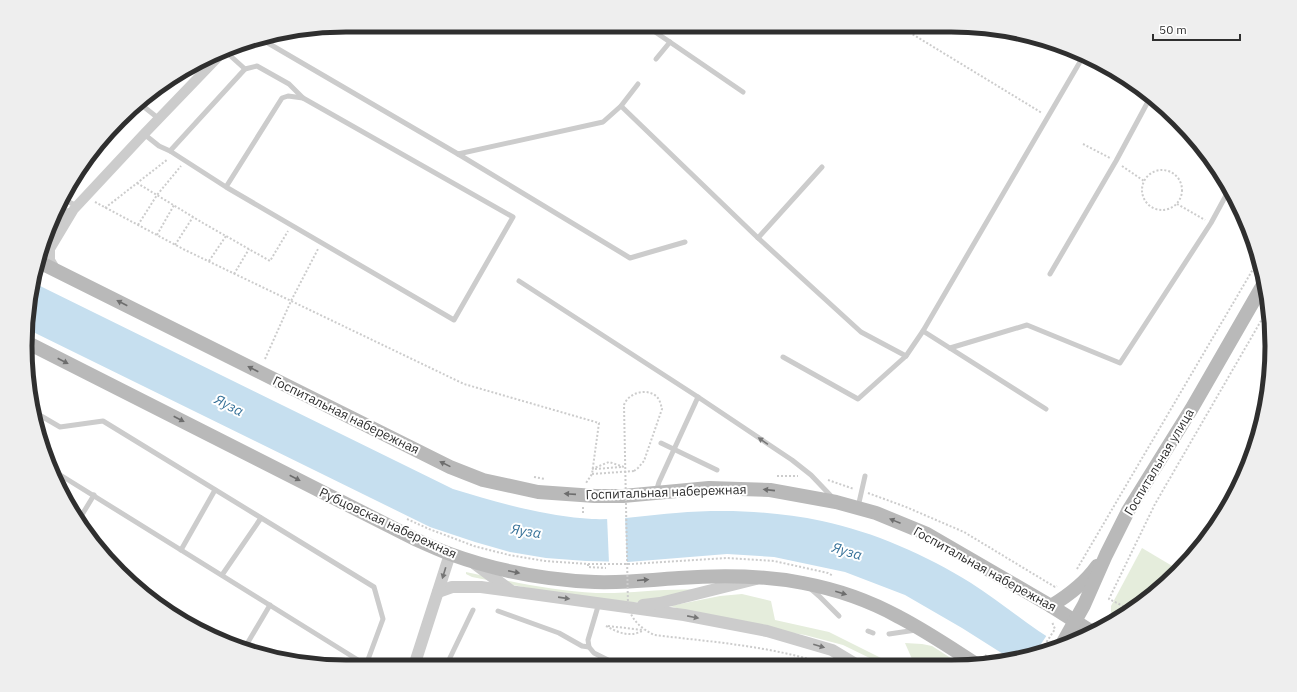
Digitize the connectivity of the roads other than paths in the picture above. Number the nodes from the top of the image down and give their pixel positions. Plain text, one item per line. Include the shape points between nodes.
1 (655, 32) edge
2 (670, 42) junction
3 (267, 43) edge
4 (229, 55) edge
5 (656, 59) dead end
6 (1081, 60) edge
7 (214, 61) edge
8 (246, 69) junction
9 (638, 84) dead end
10 (743, 92) dead end
11 (303, 98) junction
12 (1148, 102) edge
13 (143, 106) edge
14 (621, 106) junction
15 (158, 118) junction
16 (144, 134) junction
17 (173, 152) junction
18 (458, 154) junction
19 (822, 167) dead end
20 (226, 187) junction
21 (1226, 195) edge
22 (67, 201) edge
23 (76, 207) junction
24 (58, 221) edge
25 (758, 238) junction
26 (685, 242) dead end
27 (43, 264) edge
28 (56, 270) junction
29 (1050, 274) dead end
30 (519, 281) dead end
31 (1260, 290) edge
32 (923, 331) junction
33 (32, 345) edge
34 (950, 348) junction
35 (906, 356) junction
36 (783, 357) dead end
37 (698, 398) junction
38 (1046, 408) dead end
39 (40, 415) edge
40 (661, 443) dead end
41 (674, 449) junction
42 (717, 470) dead end
43 (59, 474) edge
44 (865, 476) dead end
45 (215, 490) junction
46 (656, 493) junction
47 (94, 495) junction
48 (836, 502) junction
49 (857, 508) junction
50 (82, 515) edge
51 (261, 518) junction
52 (181, 550) junction
53 (450, 554) junction
54 (1106, 555) junction
55 (471, 561) junction
56 (222, 575) junction
57 (763, 577) junction
58 (803, 583) junction
59 (511, 591) junction
60 (438, 592) junction
61 (599, 603) junction
62 (270, 605) junction
63 (618, 606) junction
64 (473, 610) dead end
65 (498, 611) dead end
66 (1051, 613) junction
67 (839, 616) dead end
68 (1076, 622) junction
69 (1087, 629) edge
70 (923, 630) junction
71 (889, 634) dead end
72 (1066, 638) edge
73 (247, 644) edge
74 (589, 647) junction
75 (979, 658) edge
76 (358, 660) edge
77 (368, 660) edge
78 (416, 660) edge
79 (449, 660) edge
80 (608, 660) edge
81 (849, 660) edge

1 - 2 lane
2 - 5 lane
2 - 10 lane
3 - 18 lane
4 - 8 lane
6 - 32 lane
7 - 15 street
8 - 11 lane via 257,66 289,84
8 - 17 lane
9 - 14 lane
11 - 20 lane via 282,98
11 - 20 lane via 513,217 454,320
12 - 29 lane
13 - 15 lane
14 - 18 lane via 603,122
14 - 25 lane
15 - 16 street
16 - 17 lane via 159,146
16 - 23 street
17 - 20 lane
18 - 26 lane via 630,258
19 - 25 lane
21 - 34 lane via 1211,223 1120,363 1027,325
22 - 23 lane
23 - 24 street
23 - 28 street via 50,249 50,260
25 - 35 lane via 862,332
27 - 28 main road, Госпитальная набережная
46 -> 28 main road, Госпитальная набережная via 595,496 538,492 483,480 450,467
30 - 37 lane
31 - 54 main road, Госпитальная улица via 1192,408 1128,511
32 - 34 lane
32 - 35 lane
33 -> 53 main road, Рубцовская набережная via 417,540
34 - 38 lane
35 - 36 lane via 858,400
37 - 41 lane
48 -> 37 lane via 811,475 792,460
39 - 45 lane via 60,427 103,421
40 - 41 lane
41 - 42 lane
41 - 46 lane
43 - 47 lane
44 - 49 lane
45 - 51 lane
45 - 52 lane
48 -> 46 main road, Госпитальная набережная via 770,490 709,488
47 - 50 lane
47 - 52 lane
48 - 49 main road, Госпитальная набережная
66 -> 49 main road, Госпитальная набережная via 927,534
51 - 56 lane
51 - 77 lane via 374,587 383,619
52 - 56 lane
53 - 55 main road, Рубцовская набережная
53 -> 60 street
54 - 66 main road via 1090,576
54 - 68 main road, Госпитальная улица
55 -> 57 main road, Рубцовская набережная via 518,574 595,582
55 - 59 street
56 - 62 lane
57 - 58 main road, Рубцовская набережная
57 - 63 street via 651,605
58 - 67 lane
58 -> 70 main road, Рубцовская набережная via 848,595
59 - 60 street via 452,587
59 -> 61 street
60 - 78 street
61 - 63 street
61 - 74 lane via 588,640
62 - 73 lane
62 - 76 lane
63 -> 81 street via 684,615 767,631 832,650
64 - 79 lane
65 - 74 lane
66 - 68 main road, Госпитальная набережная
68 - 69 main road, Госпитальная набережная
68 - 72 main road, Госпитальная улица
70 - 71 lane
70 - 75 main road, Рубцовская набережная
74 - 80 lane via 594,653

